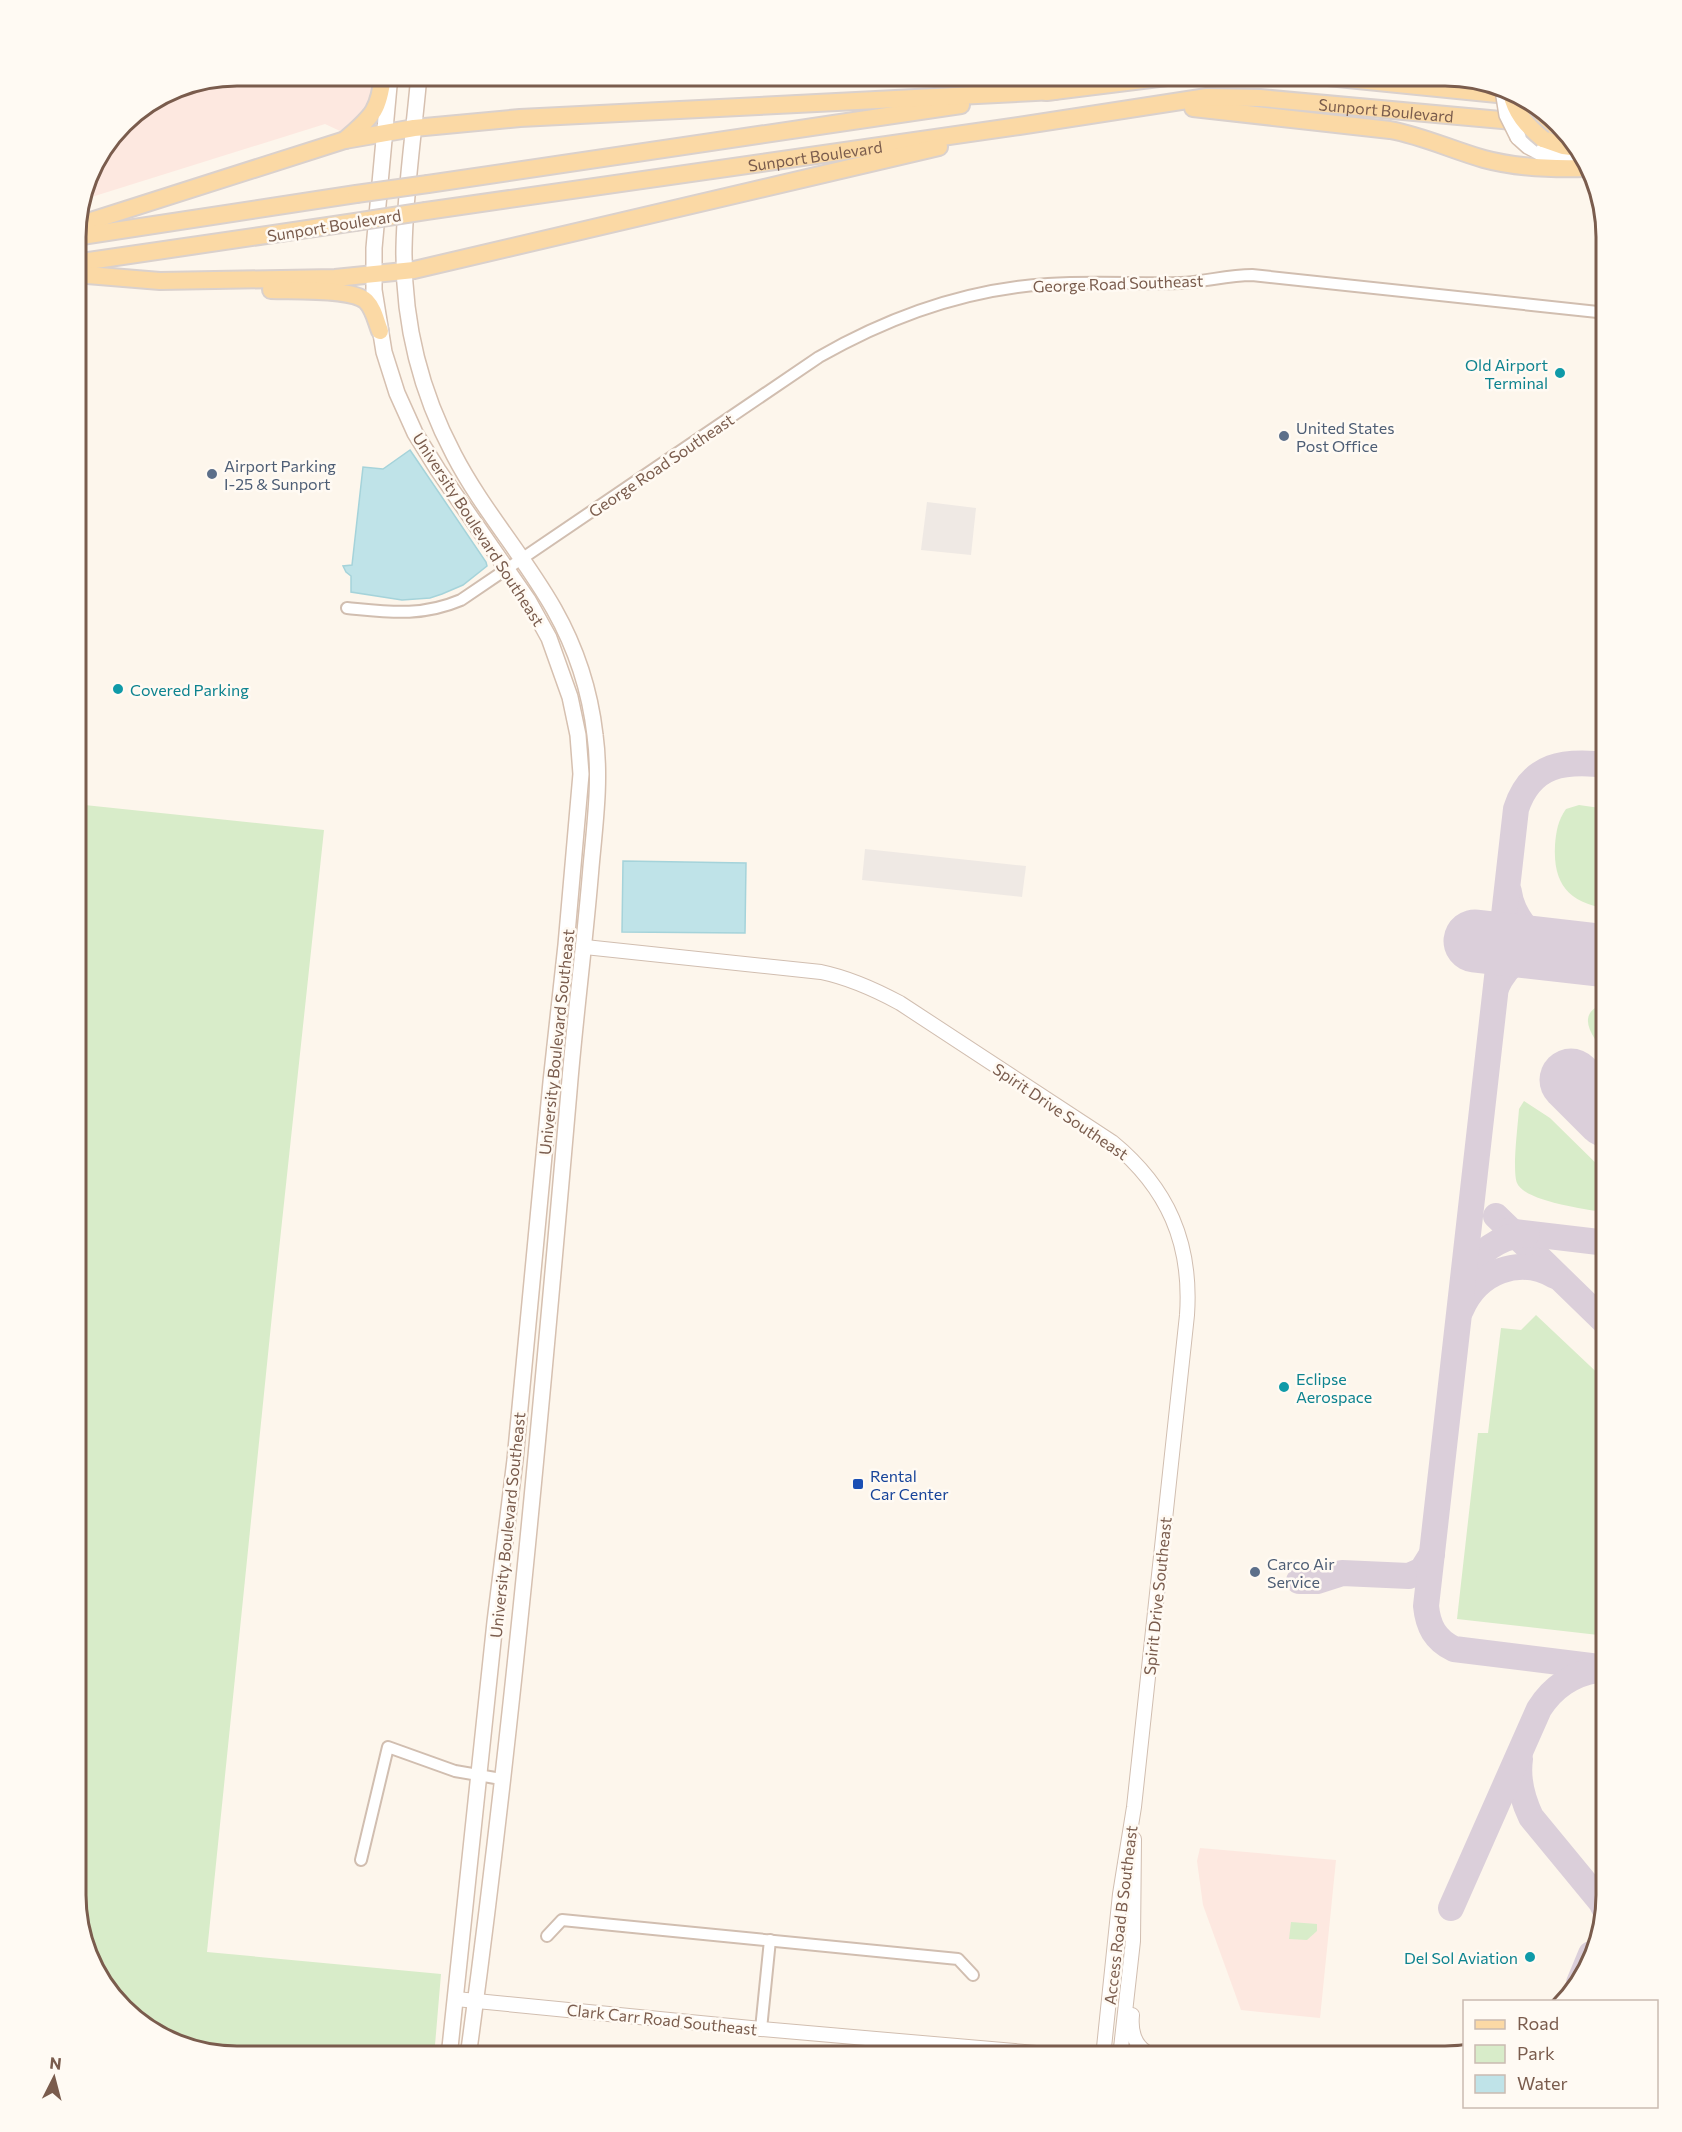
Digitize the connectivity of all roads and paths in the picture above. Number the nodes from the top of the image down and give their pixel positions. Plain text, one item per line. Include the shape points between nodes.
1 (381, 86) edge
2 (389, 86) edge
3 (418, 86) edge
4 (1095, 86) edge
5 (1413, 86) edge
6 (1055, 91) junction
7 (1496, 95) edge
8 (1504, 98) edge
9 (1513, 102) edge
10 (1147, 107) junction
11 (1545, 124) edge
12 (1019, 126) junction
13 (414, 128) junction
14 (386, 134) junction
15 (345, 140) junction
16 (1566, 146) edge
17 (1576, 161) edge
18 (1580, 168) edge
19 (87, 221) edge
20 (86, 235) edge
21 (86, 261) edge
22 (405, 271) junction
23 (374, 274) junction
24 (86, 275) edge
25 (160, 281) junction
26 (1596, 312) edge
27 (380, 331) junction
28 (522, 560) junction
29 (508, 570) junction
30 (347, 608) dead end
31 (566, 945) junction
32 (585, 947) junction
33 (480, 1776) junction
34 (501, 1779) junction
35 (1134, 1807) junction
36 (361, 1860) dead end
37 (547, 1936) dead end
38 (770, 1940) junction
39 (1133, 1941) junction
40 (973, 1975) dead end
41 (456, 1999) junction
42 (476, 2001) junction
43 (761, 2029) junction
44 (451, 2046) edge
45 (470, 2046) edge
46 (956, 2046) edge
47 (1104, 2046) edge
48 (1121, 2046) edge
49 (1140, 2046) edge

1 - 15 main road via 375,111
2 - 14 main road, University Boulevard Southeast
3 - 13 main road, University Boulevard Southeast
4 - 6 main road, Sunport Boulevard
5 - 7 main road, Sunport Boulevard
6 - 13 main road via 520,118
6 - 20 main road, Sunport Boulevard, bridge
8 - 17 main road, bridge via 1507,116 1518,137 1528,146 1547,156
9 - 16 main road, bridge via 1523,121 1543,139
10 - 11 main road, Sunport Boulevard via 1207,97 1260,98
10 - 12 main road, Sunport Boulevard
10 - 18 main road via 1212,109 1373,127 1422,137 1503,163
12 - 21 main road, Sunport Boulevard, bridge
12 - 22 main road
13 - 14 main road
13 - 22 main road, University Boulevard Southeast
14 - 15 main road
14 - 23 main road, University Boulevard Southeast
15 - 19 main road
22 - 23 main road
22 - 28 main road, University Boulevard Southeast via 413,341 436,419 466,478
23 - 25 main road
23 - 27 main road, University Boulevard Southeast
24 - 25 main road
25 - 27 main road via 190,288 348,295 369,304
26 - 28 street, George Road Southeast via 1252,275 1181,283 1045,284 971,296 901,317 834,349
27 - 29 main road, University Boulevard Southeast via 397,393 415,432
28 - 29 street, George Road Southeast
28 - 32 main road, University Boulevard Southeast via 555,610 574,652 595,733 598,794
29 - 30 street, George Road Southeast via 474,594 435,609 409,613
29 - 31 main road, University Boulevard Southeast via 540,619 558,658 578,735 580,793
31 - 32 main road, Spirit Drive Southeast
31 - 33 main road, University Boulevard Southeast
32 - 34 main road, University Boulevard Southeast
32 - 35 street, Spirit Drive Southeast via 821,972 855,981 900,1004 1112,1142 1153,1183 1171,1214 1183,1247 1188,1298
33 - 34 street
33 - 36 street via 388,1747
33 - 41 main road, University Boulevard Southeast
34 - 42 main road, University Boulevard Southeast
35 - 39 street, Access Road B Southeast
35 - 47 street, Access Road B Southeast via 1120,1894
37 - 38 street via 562,1920
38 - 40 street via 958,1959
38 - 43 street
39 - 48 street, Access Road B Southeast
39 - 49 street via 1137,1966 1131,2028
41 - 42 street, Clark Carr Road Southeast
41 - 44 main road, University Boulevard Southeast
42 - 43 street, Clark Carr Road Southeast
42 - 45 main road, University Boulevard Southeast
43 - 46 street, Clark Carr Road Southeast

